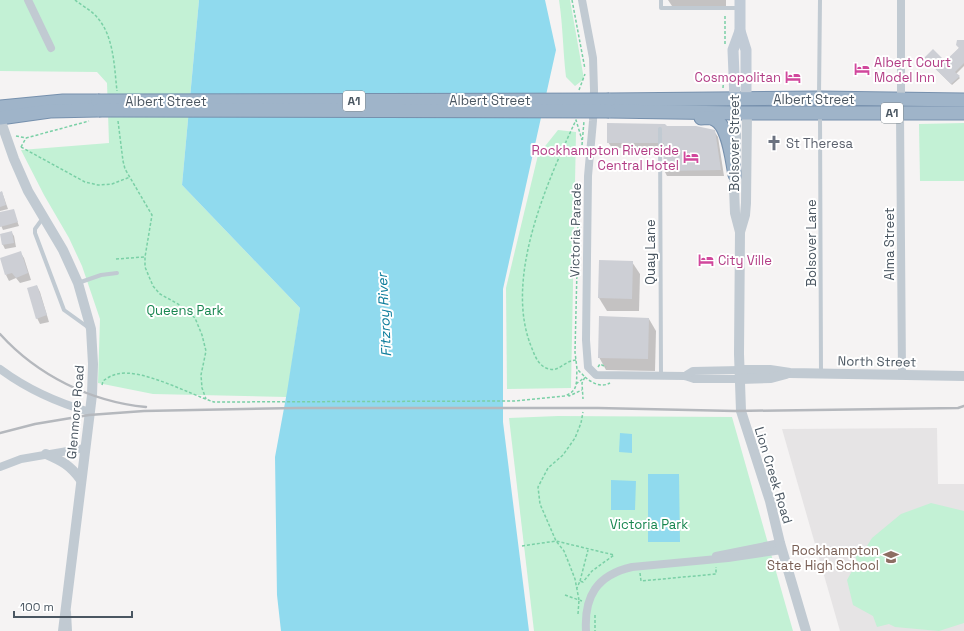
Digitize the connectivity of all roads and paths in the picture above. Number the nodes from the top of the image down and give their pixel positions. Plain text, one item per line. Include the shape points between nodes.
1 (28, 0) edge
2 (75, 0) edge
3 (582, 0) edge
4 (661, 0) edge
5 (820, 0) edge
6 (901, 0) edge
7 (740, 4) edge
8 (51, 48) dead end
9 (117, 91) dead end
10 (819, 98) junction
11 (740, 99) junction
12 (901, 100) junction
13 (964, 100) edge
14 (609, 106) junction
15 (0, 107) edge
16 (18, 110) junction
17 (820, 112) junction
18 (661, 113) junction
19 (742, 113) junction
20 (900, 113) junction
21 (964, 113) edge
22 (118, 114) dead end
23 (0, 118) edge
24 (90, 121) dead end
25 (660, 129) dead end
26 (582, 142) dead end
27 (735, 175) junction
28 (130, 177) junction
29 (43, 217) junction
30 (740, 232) junction
31 (145, 257) junction
32 (116, 259) dead end
33 (117, 273) dead end
34 (78, 283) junction
35 (91, 329) junction
36 (600, 364) dead end
37 (598, 367) dead end
38 (0, 369) edge
39 (577, 369) junction
40 (821, 373) junction
41 (902, 374) junction
42 (606, 375) joint
43 (661, 375) junction
44 (740, 375) junction
45 (964, 376) edge
46 (585, 377) junction
47 (576, 384) junction
48 (582, 390) junction
49 (568, 394) junction
50 (92, 395) junction
51 (206, 399) junction
52 (583, 399) dead end
53 (90, 412) junction
54 (582, 412) dead end
55 (85, 448) junction
56 (46, 454) junction
57 (0, 467) edge
58 (81, 480) junction
59 (556, 541) junction
60 (522, 546) dead end
61 (781, 547) junction
62 (588, 550) junction
63 (716, 567) dead end
64 (640, 573) dead end
65 (580, 581) junction
66 (577, 588) junction
67 (68, 590) junction
68 (565, 595) dead end
69 (596, 611) dead end
70 (63, 631) edge
71 (70, 631) edge
72 (586, 631) edge
73 (595, 631) edge
74 (806, 631) edge

1 - 8 street
2 - 9 path via 94,14 106,32 113,54
3 - 42 street, Victoria Parade via 593,58 594,90 588,176 588,367 596,375
4 - 7 lane via 661,8
5 - 10 lane
6 - 12 street
7 - 11 main road, Bolsover Street via 740,31 734,50
10 - 11 highway, Albert Street / A1
10 - 12 highway, Albert Street / A1
11 - 14 highway, Albert Street / A1
11 - 19 highway, Bolsover Street
12 - 13 highway, Albert Street / A1
14 - 16 highway, Albert Street / A1, bridge via 98,106 50,111
14 - 18 highway, Albert Street / A1
15 - 16 highway, A1
16 - 23 highway, A1
17 - 19 highway, Albert Street / A1
17 - 20 highway, Albert Street / A1
17 - 40 lane, Bolsover Lane
18 - 19 highway, Albert Street / A1
18 - 27 highway via 714,119 726,134
19 - 27 street, Bolsover Street
19 - 30 street, Bolsover Street via 746,203
20 - 21 highway, Albert Street / A1
20 - 41 street, Alma Street
22 - 28 path via 123,161
23 - 29 street, Glenmore Road via 14,159
24 - 28 path via 26,138 21,147 85,182 98,185 112,184
25 - 43 lane, Quay Lane
26 - 39 path via 576,120 555,165 538,214 527,254 522,291 526,333 538,361 544,368 553,370 577,360
27 - 30 street, Bolsover Street via 734,213
28 - 31 path via 152,215
29 - 34 street, Glenmore Road
29 - 35 lane via 35,233 64,310
30 - 44 street, Bolsover Street
31 - 32 path
31 - 51 path via 145,267 153,286 160,294 195,318 206,351 201,374
33 - 34 lane via 101,275
34 - 35 street, Glenmore Road
35 - 50 street, Glenmore Road
36 - 37 path
38 - 53 street via 42,394
39 - 46 path
39 - 47 path
40 - 41 street, North Street
40 - 44 street, North Street via 770,370
41 - 45 street, North Street
42 - 43 street, North Street
43 - 44 street, North Street via 685,376 693,370
44 - 61 street, Lion Creek Road via 741,411 770,501
46 - 47 path
46 - 48 path
47 - 49 path via 574,390
48 - 49 path via 569,396
48 - 52 path
49 - 51 path via 515,401 214,402
50 - 51 path via 98,394 103,381 117,374 127,374 147,376
50 - 53 street, Glenmore Road
53 - 55 street, Glenmore Road
54 - 59 path via 580,429 575,438 563,455 548,468 538,487 540,504
55 - 56 street
55 - 58 street, Glenmore Road
56 - 57 street
56 - 58 street via 70,465
58 - 67 street, Glenmore Road
59 - 60 path
59 - 62 path
59 - 66 path via 564,551
61 - 72 street via 728,558 620,570 597,586 590,596 585,617
61 - 74 street, Lion Creek Road
62 - 65 path
62 - 65 path via 614,556 592,571 583,582
63 - 64 path via 716,574 641,581
65 - 66 path
66 - 68 path via 579,600
67 - 70 street, Glenmore Road
67 - 71 lane
69 - 73 path

